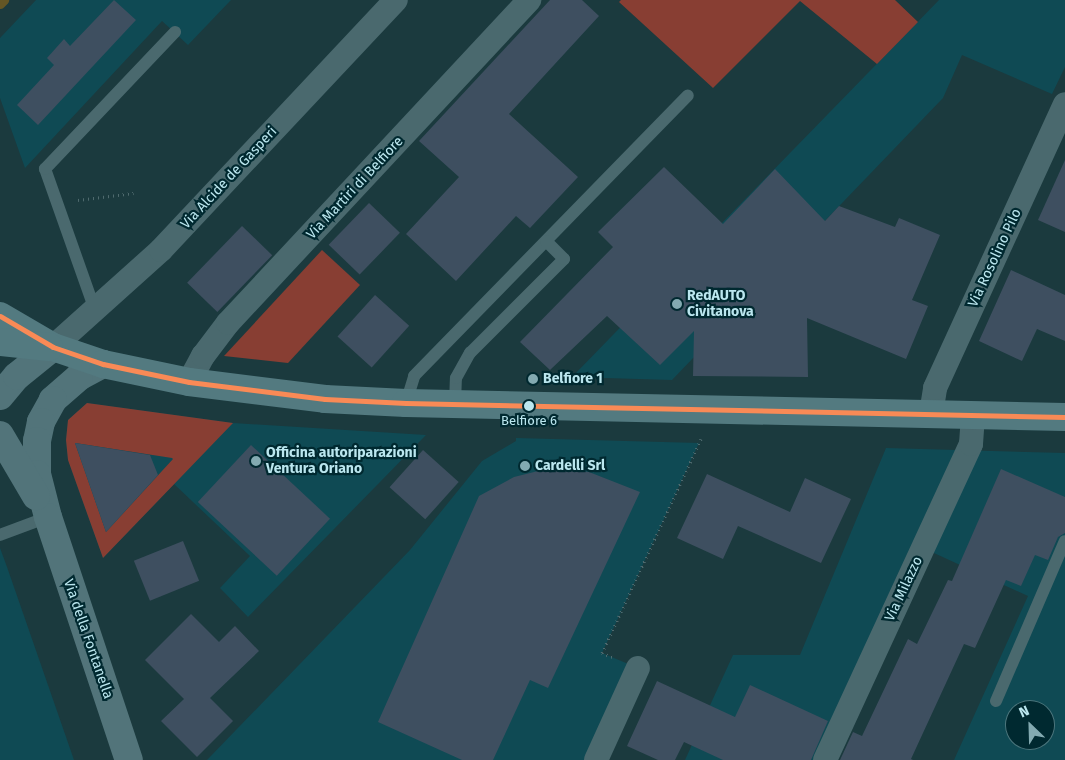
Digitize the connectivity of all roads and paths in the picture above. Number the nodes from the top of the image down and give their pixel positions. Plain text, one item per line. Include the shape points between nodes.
1 (396, 0) edge
2 (529, 0) edge
3 (175, 32) dead end
4 (688, 95) dead end
5 (1065, 104) edge
6 (134, 193) dead end
7 (57, 203) junction
8 (546, 241) junction
9 (95, 310) junction
10 (0, 316) edge
11 (0, 342) edge
12 (53, 347) junction
13 (103, 364) junction
14 (189, 382) junction
15 (0, 396) edge
16 (406, 403) junction
17 (455, 404) junction
18 (931, 414) junction
19 (973, 415) junction
20 (1065, 417) edge
21 (0, 435) edge
22 (699, 443) dead end
23 (48, 517) junction
24 (0, 534) edge
25 (1065, 541) edge
26 (638, 668) joint
27 (996, 701) dead end
28 (129, 760) edge
29 (596, 760) edge
30 (825, 760) edge

1 - 9 street, Via Alcide de Gasperi via 161,250
2 - 14 street, Via Martiri di Belfiore via 228,323 203,356
3 - 7 lane via 45,169
4 - 8 lane
5 - 18 street, Via Rosolino Pilo via 934,388
6 - 7 path
7 - 9 lane
8 - 16 lane via 414,376
8 - 17 lane via 564,258 470,354 456,378
9 - 12 street, Via Alcide de Gasperi
10 - 12 main road
11 - 12 main road
12 - 13 main road
12 - 15 street via 17,376
13 - 14 main road
13 - 23 street via 63,389 41,422 37,441 38,474
14 - 16 main road via 325,399
16 - 17 main road
17 - 18 main road
18 - 19 main road
19 - 20 main road
19 - 30 street, Via Milazzo via 971,444
21 - 23 street
22 - 26 path via 602,653
23 - 24 lane
23 - 28 street, Via della Fontanella
25 - 27 lane
26 - 29 street

